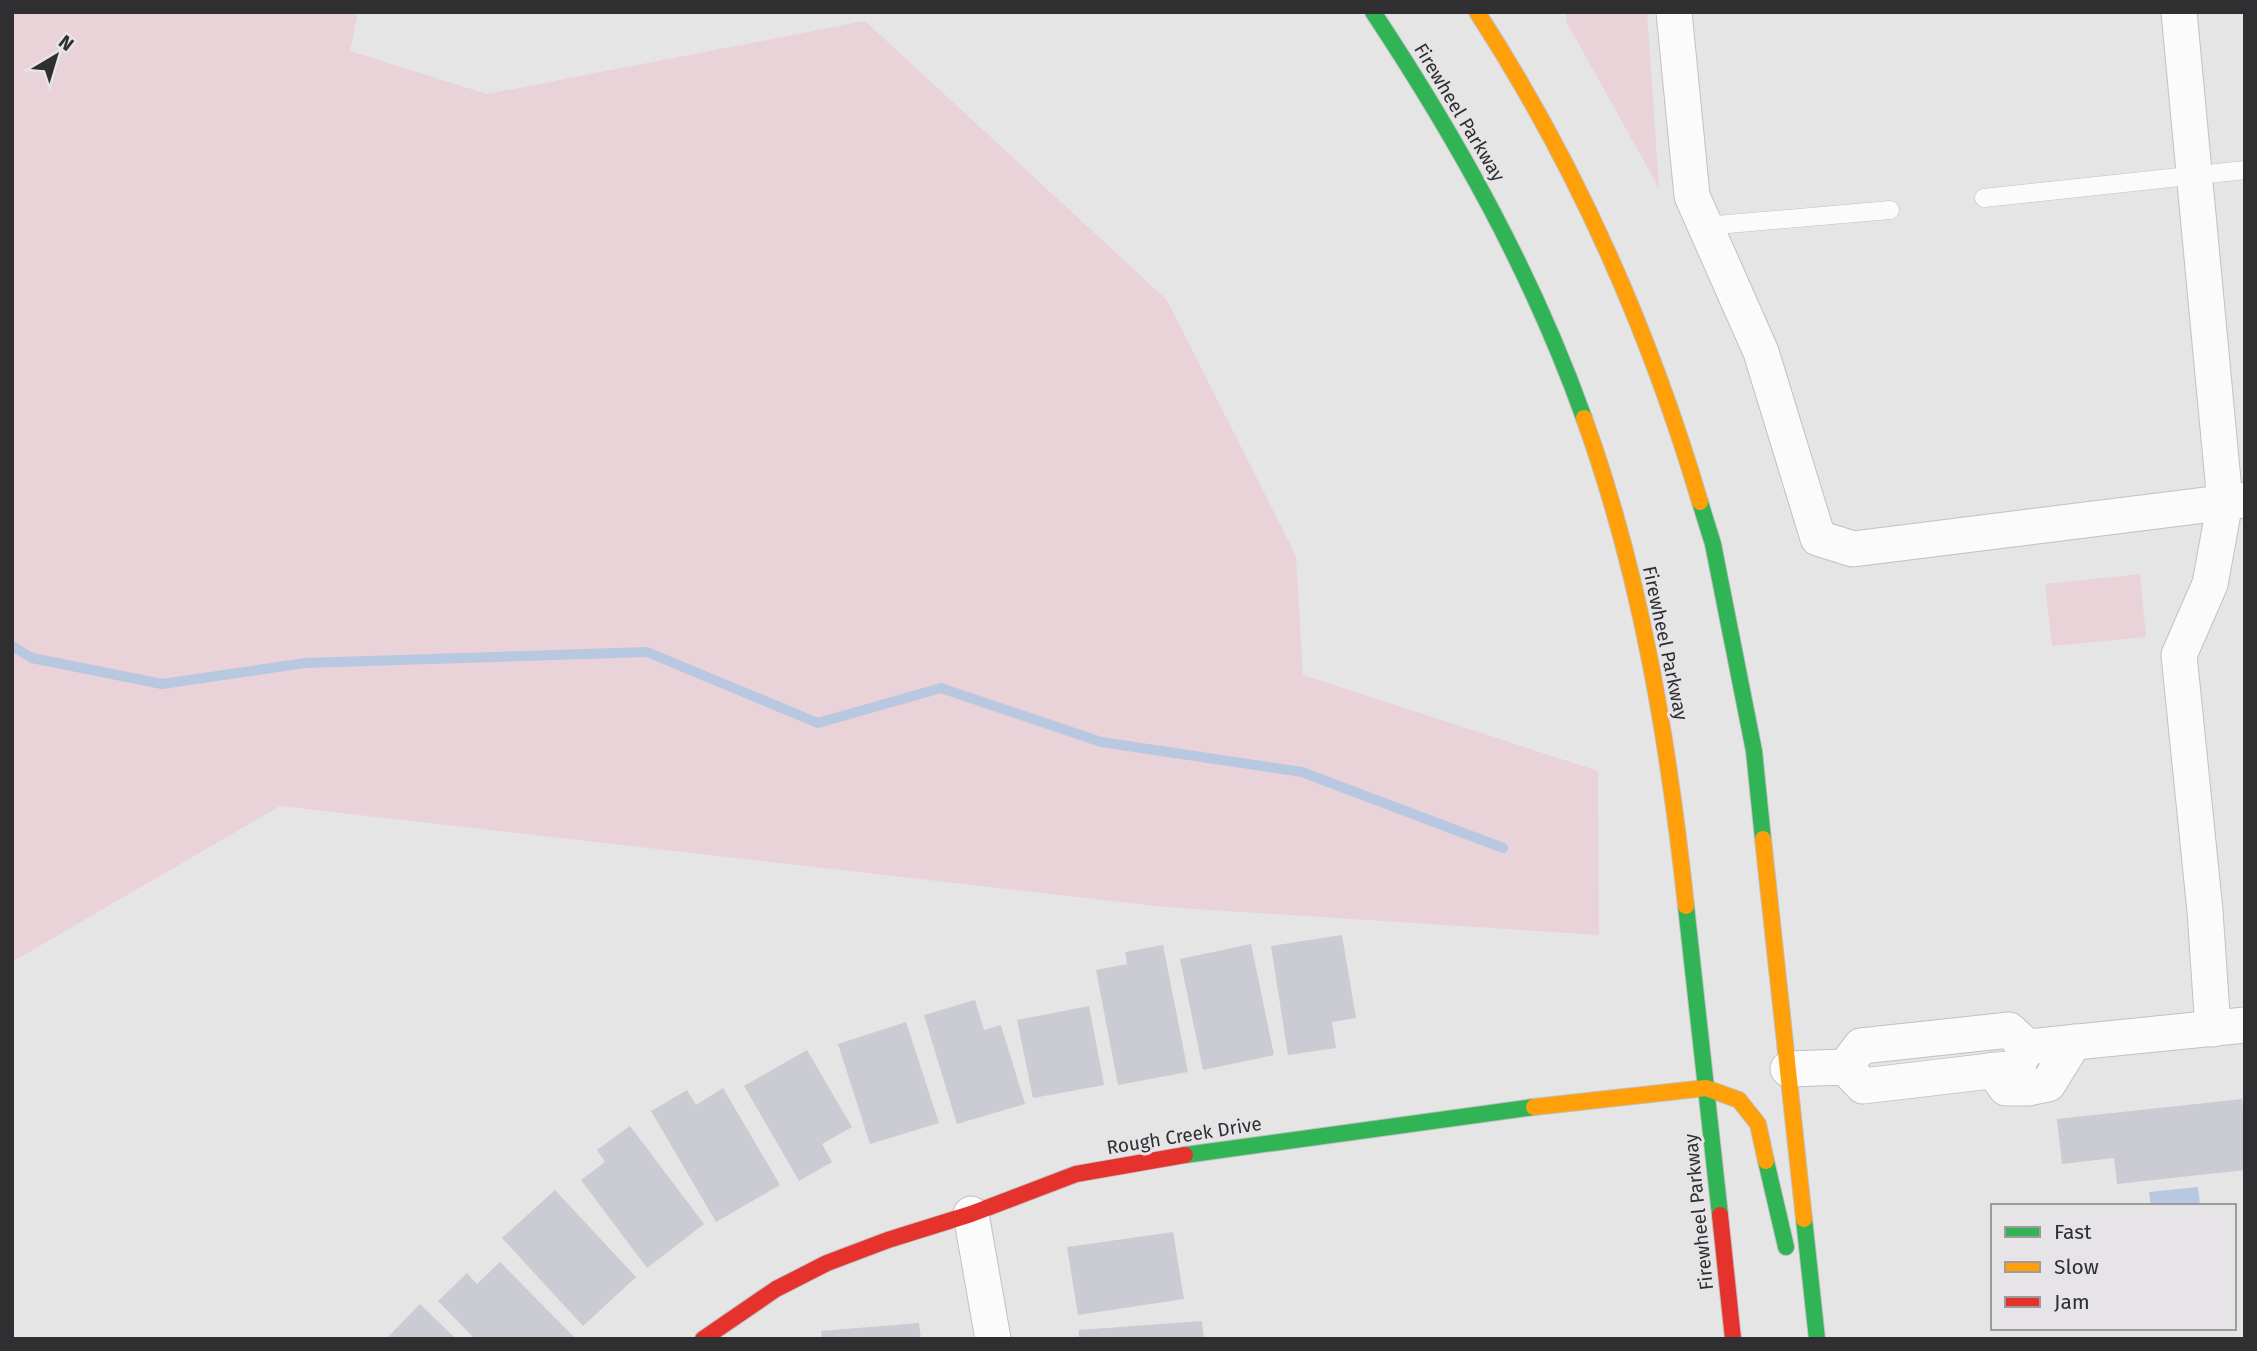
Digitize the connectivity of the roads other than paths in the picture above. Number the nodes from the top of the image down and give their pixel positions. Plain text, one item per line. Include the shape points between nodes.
1 (1373, 12) edge
2 (1477, 12) edge
3 (1674, 12) edge
4 (2179, 12) edge
5 (2245, 170) edge
6 (2194, 175) junction
7 (1984, 198) dead end
8 (1890, 210) dead end
9 (1705, 226) junction
10 (2235, 501) edge
11 (2229, 1027) edge
12 (2074, 1042) junction
13 (2027, 1046) junction
14 (1845, 1067) junction
15 (1788, 1069) junction
16 (1993, 1070) junction
17 (1706, 1088) junction
18 (971, 1214) junction
19 (1789, 1258) dead end
20 (1795, 1285) dead end
21 (703, 1339) edge
22 (993, 1339) edge
23 (1733, 1339) edge
24 (1808, 1339) edge
25 (1817, 1339) edge

1 - 17 main road, Firewheel Parkway via 1452,134 1502,226 1551,329 1615,508 1644,624 1665,740
2 - 15 main road via 1514,69 1598,230 1681,437 1713,544 1754,751
3 - 9 street via 1692,195
4 - 6 street
5 - 6 lane
6 - 7 lane
6 - 10 street
8 - 9 lane
9 - 10 street via 1761,352 1818,538 1853,549
10 - 11 street via 2210,584 2179,655 2205,911
11 - 12 street
12 - 13 street
12 - 16 street via 2048,1084 2006,1088
13 - 14 street via 2009,1030 1861,1046
13 - 16 street via 2016,1068
14 - 15 street
14 - 16 street via 1863,1087
15 - 25 main road
17 - 18 main road, Rough Creek Drive via 1210,1151 1076,1174
17 - 19 main road via 1739,1100 1758,1124
17 - 23 main road, Firewheel Parkway
18 - 21 main road, Rough Creek Drive via 827,1263 776,1289
18 - 22 street
20 - 24 main road

